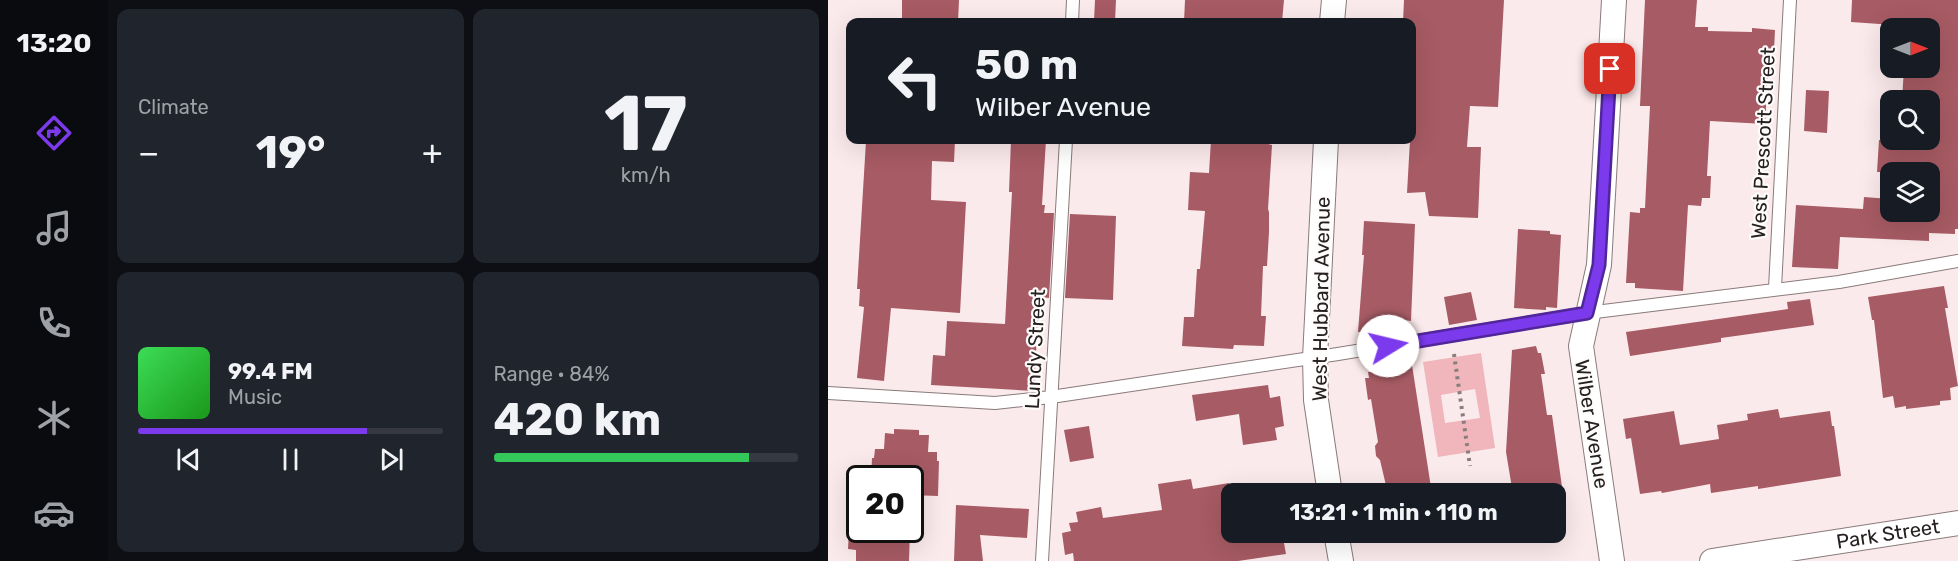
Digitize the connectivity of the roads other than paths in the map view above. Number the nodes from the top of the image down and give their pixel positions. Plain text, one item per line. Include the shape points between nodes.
1 (1073, 0) edge
2 (1334, 0) edge
3 (1614, 0) edge
4 (1790, 0) edge
5 (1072, 18) edge
6 (1332, 18) edge
7 (1066, 144) edge
8 (1326, 144) edge
9 (1958, 261) edge
10 (1775, 288) junction
11 (1587, 313) junction
12 (1315, 358) junction
13 (828, 393) edge
14 (1051, 397) junction
15 (1328, 483) edge
16 (1958, 523) edge
17 (1338, 543) edge
18 (1042, 561) edge
19 (1341, 561) edge
20 (1612, 561) edge
21 (1712, 561) edge

1 - 5 lane
2 - 6 street
3 - 11 street, Wilber Avenue via 1599,265
4 - 10 lane, West Prescott Street
7 - 14 lane, Lundy Street
8 - 12 street, West Hubbard Avenue
9 - 10 lane via 1839,282
10 - 11 lane
11 - 12 lane
11 - 20 street, Wilber Avenue via 1581,346
12 - 14 lane
12 - 15 street, West Hubbard Avenue via 1316,400
13 - 14 lane via 995,403
14 - 18 lane, Lundy Street
16 - 21 street, Park Street
17 - 19 street

